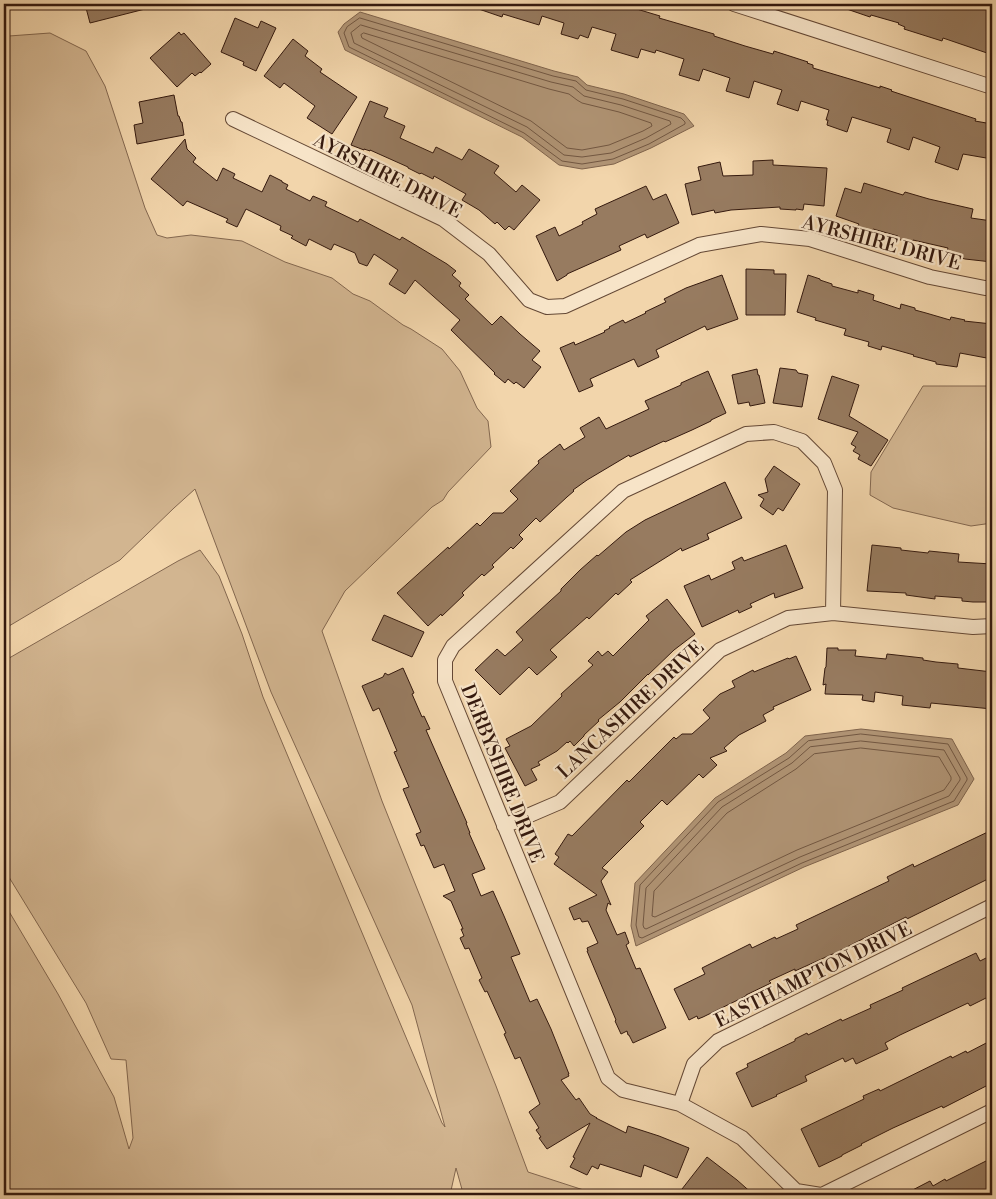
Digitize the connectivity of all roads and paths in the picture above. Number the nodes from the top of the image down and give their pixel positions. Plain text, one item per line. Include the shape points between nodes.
1 (734, 4) edge
2 (992, 87) edge
3 (233, 119) dead end
4 (992, 288) edge
5 (833, 613) junction
6 (992, 626) edge
7 (504, 826) junction
8 (992, 906) edge
9 (680, 1104) junction
10 (992, 1111) edge
11 (821, 1195) edge

1 - 2 street
3 - 4 street, AYRSHIRE DRIVE via 443,219 489,254 529,300 547,307 565,306 699,245 761,234 810,239 930,277
5 - 6 street, LANCASHIRE DRIVE via 973,627
5 - 7 street, LANCASHIRE DRIVE via 788,618 720,650 560,802
5 - 7 street, DERBYSHIRE DRIVE via 835,490 824,463 802,441 774,432 746,434 623,491 454,646 445,660 445,681
7 - 9 street, DERBYSHIRE DRIVE via 608,1078 623,1090
8 - 9 street, EASTHAMPTON DRIVE via 718,1041 694,1064
9 - 11 street, DERBYSHIRE DRIVE via 742,1138 796,1191
10 - 11 street, DERBYSHIRE DRIVE

